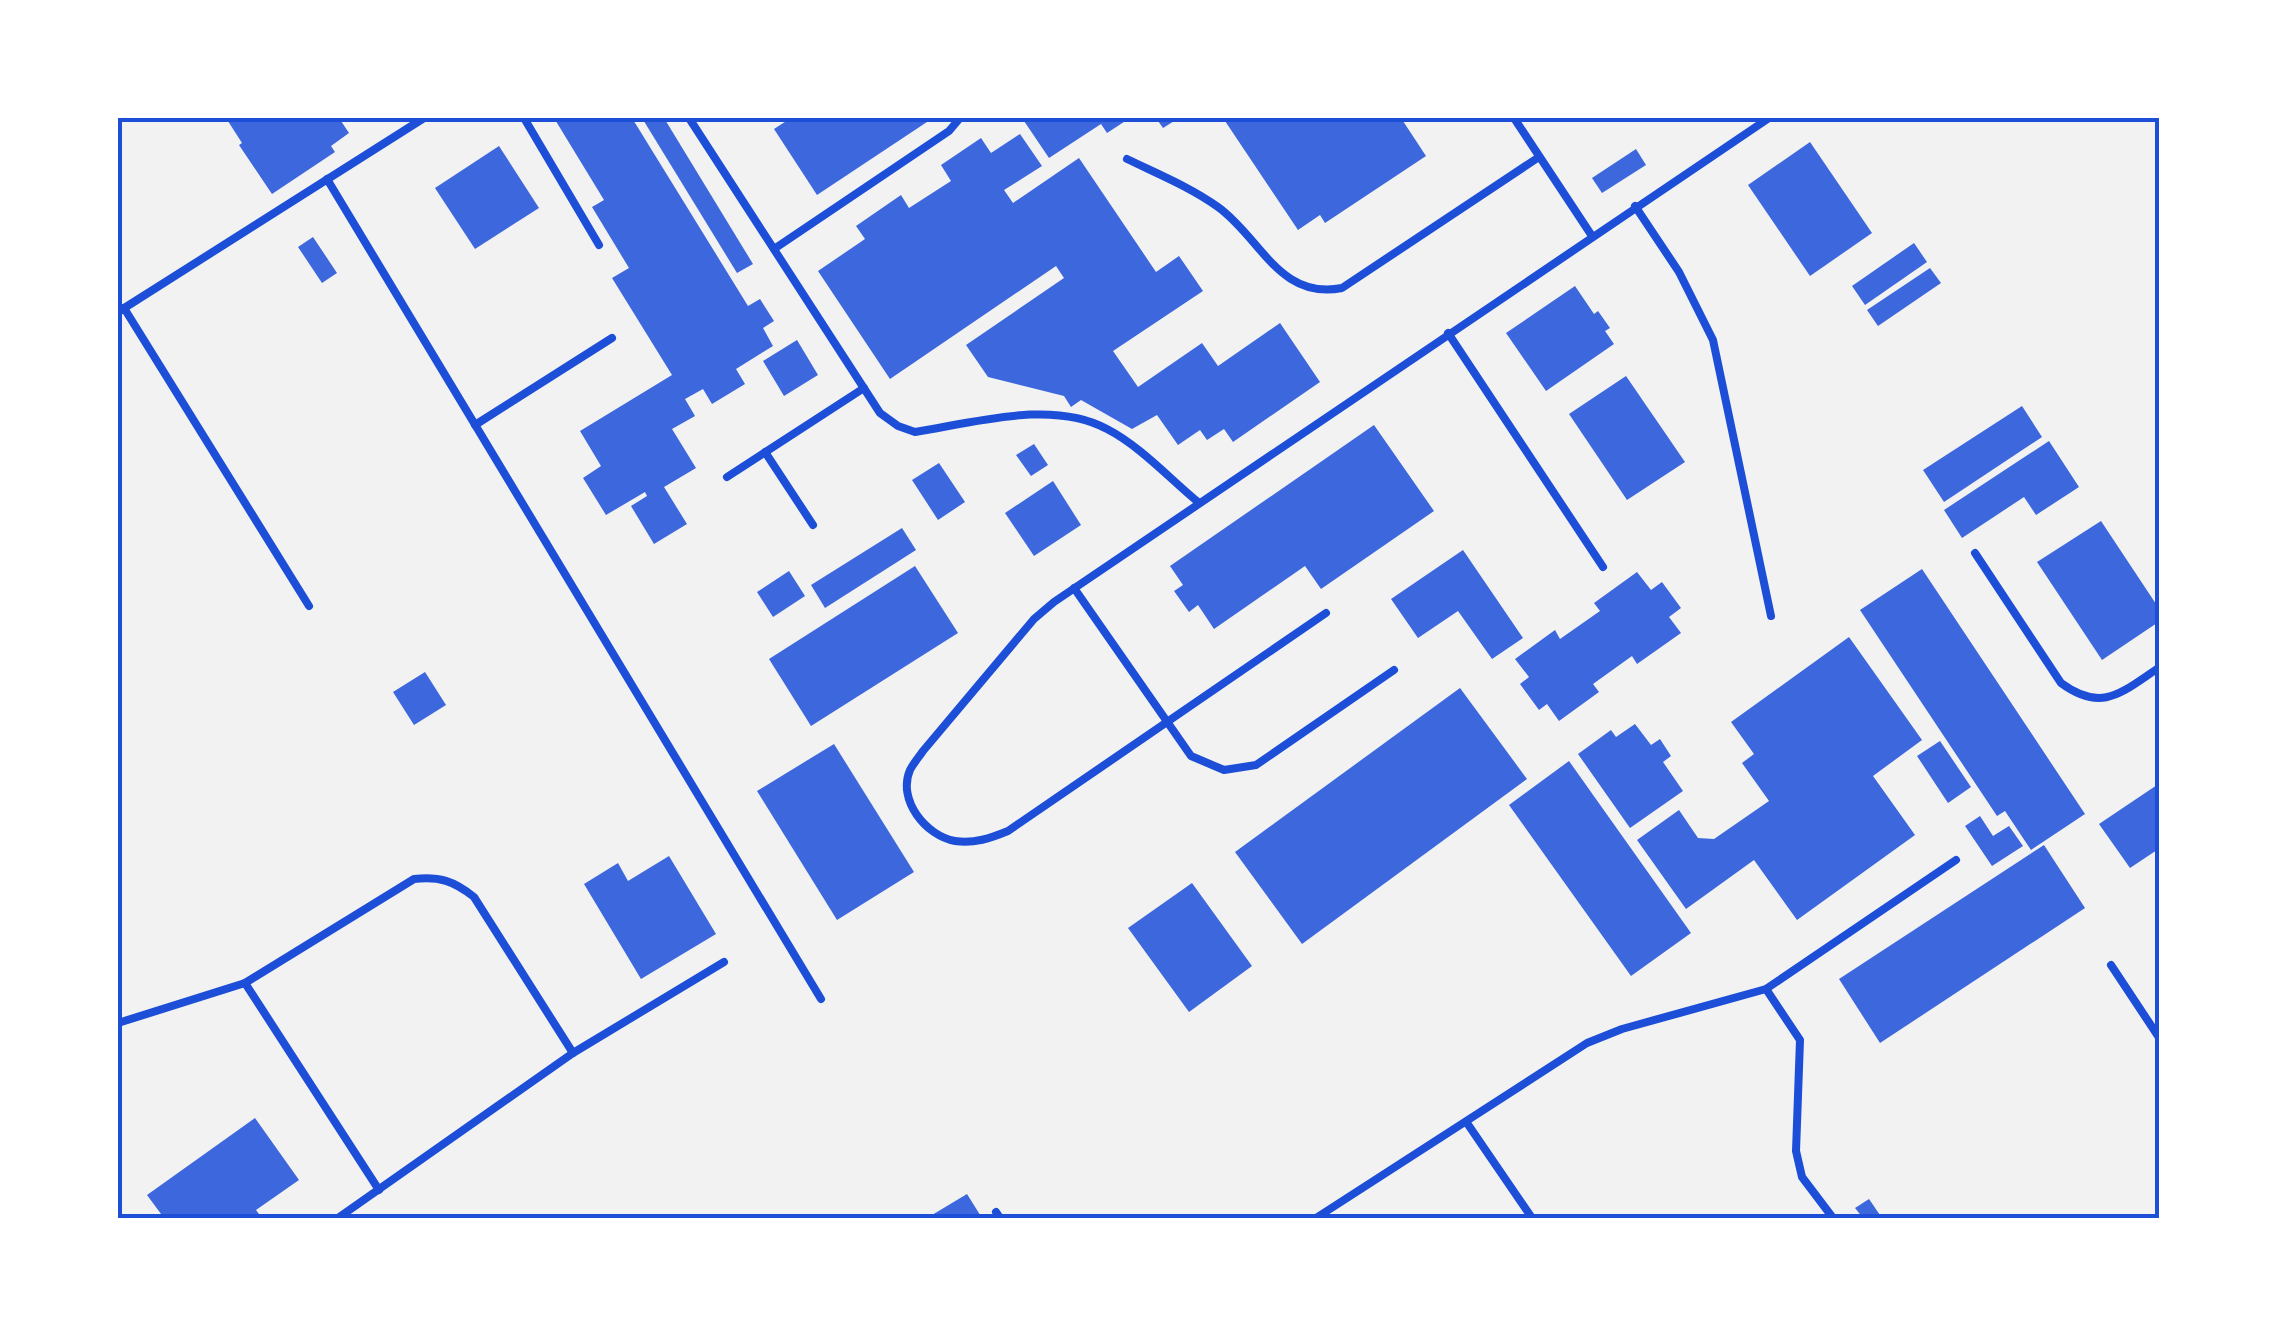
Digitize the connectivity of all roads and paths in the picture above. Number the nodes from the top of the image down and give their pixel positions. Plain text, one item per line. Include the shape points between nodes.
1 (424, 118) edge
2 (524, 118) edge
3 (690, 118) edge
4 (960, 118) edge
5 (1514, 118) edge
6 (1769, 118) edge
7 (1540, 156) junction
8 (1127, 159) dead end
9 (327, 179) junction
10 (1635, 206) junction
11 (1592, 236) junction
12 (598, 245) dead end
13 (774, 249) junction
14 (121, 310) edge
15 (1448, 332) junction
16 (612, 338) dead end
17 (864, 388) junction
18 (475, 425) junction
19 (765, 452) junction
20 (727, 477) dead end
21 (1198, 502) junction
22 (813, 525) dead end
23 (1976, 554) dead end
24 (1603, 566) dead end
25 (1074, 588) junction
26 (309, 606) dead end
27 (1326, 613) dead end
28 (1771, 616) dead end
29 (2160, 666) edge
30 (1394, 670) dead end
31 (1166, 722) junction
32 (1956, 860) dead end
33 (724, 962) dead end
34 (2110, 965) dead end
35 (245, 983) junction
36 (1766, 989) junction
37 (822, 999) dead end
38 (118, 1022) edge
39 (2160, 1039) edge
40 (573, 1053) junction
41 (1467, 1123) junction
42 (378, 1190) junction
43 (338, 1218) edge
44 (1316, 1218) edge
45 (1532, 1218) edge
46 (1834, 1218) edge

1 - 9 lane
2 - 12 lane
3 - 13 lane
4 - 13 lane
5 - 7 lane
6 - 10 lane
7 - 8 lane via 1342,288 1322,292 1285,276 1210,202
7 - 11 lane
9 - 14 lane
9 - 18 lane
10 - 11 lane
10 - 28 lane via 1688,288 1712,340
11 - 15 lane
13 - 17 lane
14 - 26 lane
15 - 21 lane
15 - 24 lane
16 - 18 lane
17 - 19 lane
17 - 21 lane via 880,413 915,432 1031,414 1091,422
18 - 37 lane
19 - 20 lane
19 - 22 lane
21 - 25 lane
23 - 29 lane via 2061,684 2074,693 2111,698
25 - 31 lane
25 - 31 lane via 1034,619 923,750 909,772 910,806 934,833 950,840 988,840
27 - 31 lane
30 - 31 lane via 1242,769 1207,766
32 - 36 lane
33 - 40 lane
34 - 39 lane
35 - 38 lane
35 - 40 lane via 414,880 434,877 474,897
35 - 42 lane
36 - 41 lane via 1587,1044
36 - 46 lane via 1800,1040 1796,1151 1802,1177
40 - 42 lane
41 - 44 lane
41 - 45 lane
42 - 43 lane

